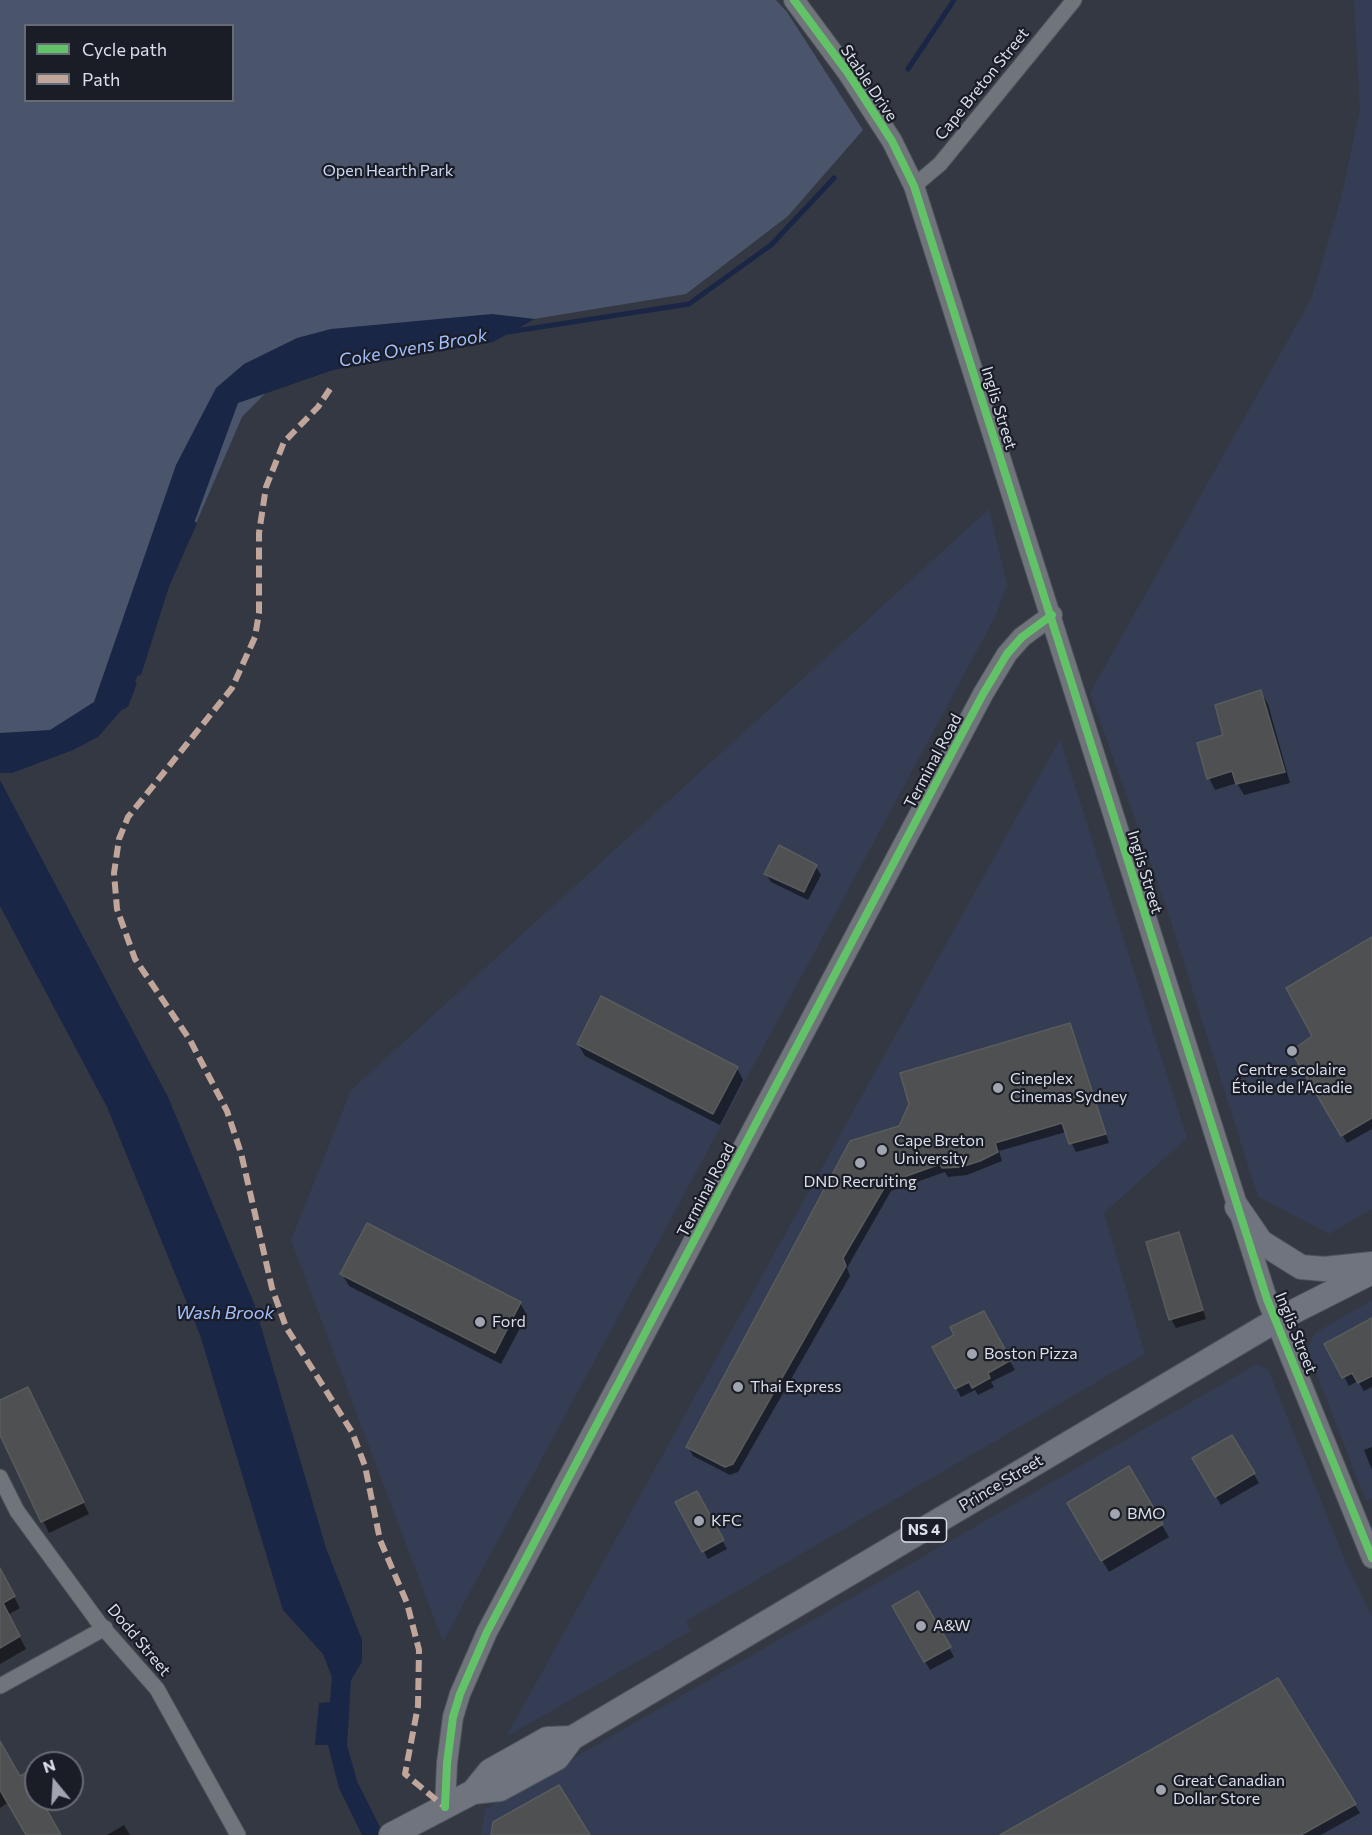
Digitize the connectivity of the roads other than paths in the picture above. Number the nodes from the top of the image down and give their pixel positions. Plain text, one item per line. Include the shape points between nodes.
1 (794, 0) edge
2 (1074, 0) edge
3 (914, 186) junction
4 (1052, 615) junction
5 (1237, 1207) junction
6 (1372, 1264) edge
7 (1372, 1272) edge
8 (1275, 1321) junction
9 (0, 1477) edge
10 (1372, 1558) edge
11 (105, 1628) junction
12 (0, 1686) edge
13 (445, 1807) junction
14 (238, 1835) edge
15 (391, 1835) edge

1 - 3 street, Stable Drive via 892,141
2 - 3 street, Cape Breton Street via 940,164
3 - 4 street, Inglis Street
4 - 5 street, Inglis Street
4 - 13 street, Terminal Road via 1022,637 1007,654 983,694 487,1632 453,1717
5 - 6 main road via 1261,1242 1301,1267
5 - 8 street, Inglis Street
7 - 8 main road, Prince Street / NS 4
8 - 10 street, Inglis Street
8 - 13 main road, Prince Street / NS 4 via 572,1738 547,1739 490,1771 473,1792
9 - 11 street, Dodd Street via 17,1511
11 - 12 street
11 - 14 street, Dodd Street via 171,1711
13 - 15 main road, Prince Street / NS 4

